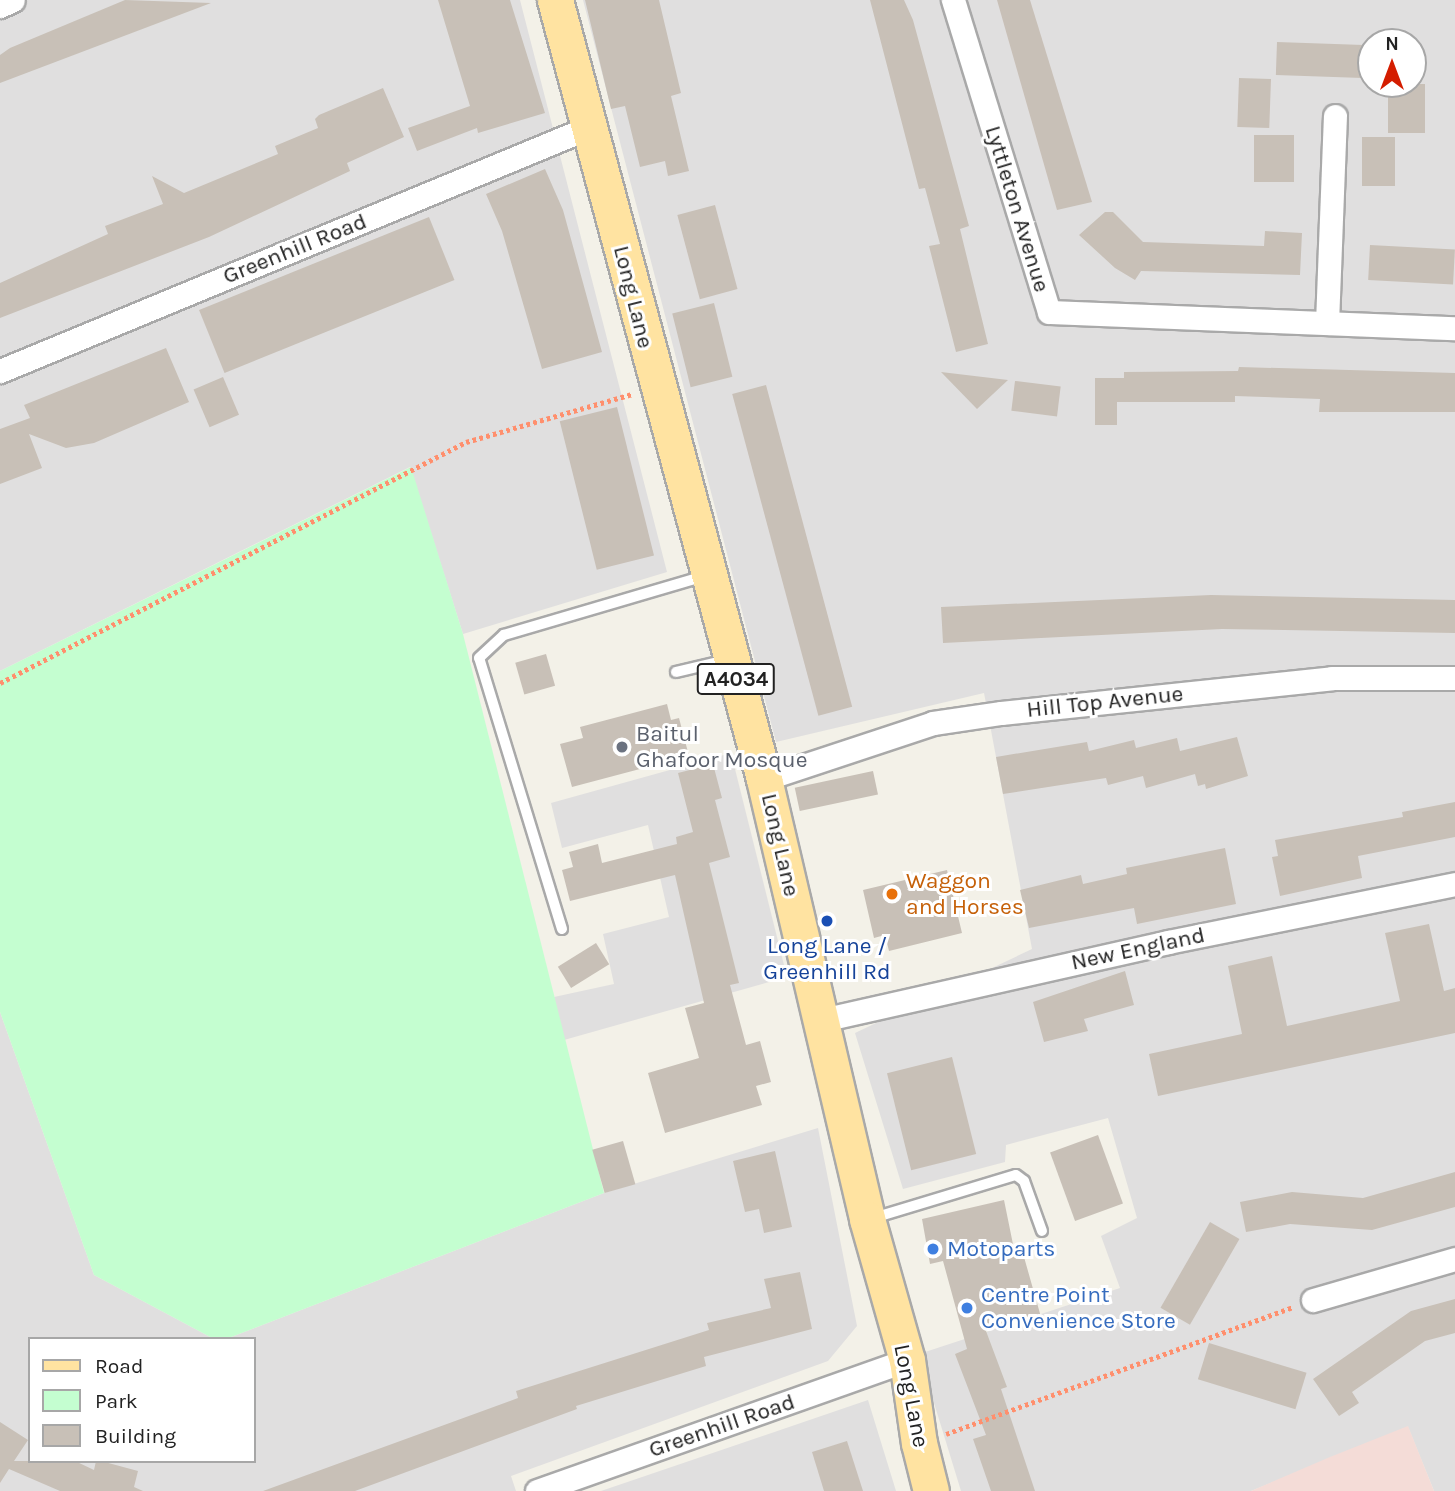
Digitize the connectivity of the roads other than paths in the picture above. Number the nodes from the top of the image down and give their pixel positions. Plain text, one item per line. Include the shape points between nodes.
1 (13, 0) edge
2 (555, 0) edge
3 (953, 0) edge
4 (0, 6) edge
5 (1335, 116) dead end
6 (590, 127) junction
7 (1327, 323) junction
8 (1455, 328) edge
9 (0, 371) edge
10 (708, 576) junction
11 (730, 659) junction
12 (676, 672) dead end
13 (1455, 678) edge
14 (764, 779) junction
15 (1455, 884) edge
16 (562, 929) dead end
17 (822, 1020) junction
18 (867, 1219) junction
19 (1042, 1231) dead end
20 (1455, 1259) edge
21 (1313, 1300) road end
22 (907, 1360) junction
23 (537, 1491) edge
24 (931, 1491) edge

1 - 4 street
2 - 6 main road, Long Lane / A4034
3 - 7 street, Lyttleton Avenue via 1049,312
5 - 7 street
6 - 9 street, Greenhill Road
6 - 10 main road, Long Lane / A4034
7 - 8 street, Lyttleton Avenue
10 - 11 main road, Long Lane / A4034
10 - 16 lane via 503,635 479,658
11 - 12 lane
11 - 14 main road, Long Lane / A4034
13 - 14 street, Hill Top Avenue via 1332,678 1001,713 933,723
14 - 17 main road, Long Lane / A4034
15 - 17 street, New England via 1168,942
17 - 18 main road, Long Lane / A4034
18 - 19 lane via 1016,1175 1024,1181
18 - 22 main road, Long Lane / A4034
20 - 21 street
22 - 23 street, Greenhill Road
22 - 24 main road, Long Lane / A4034

